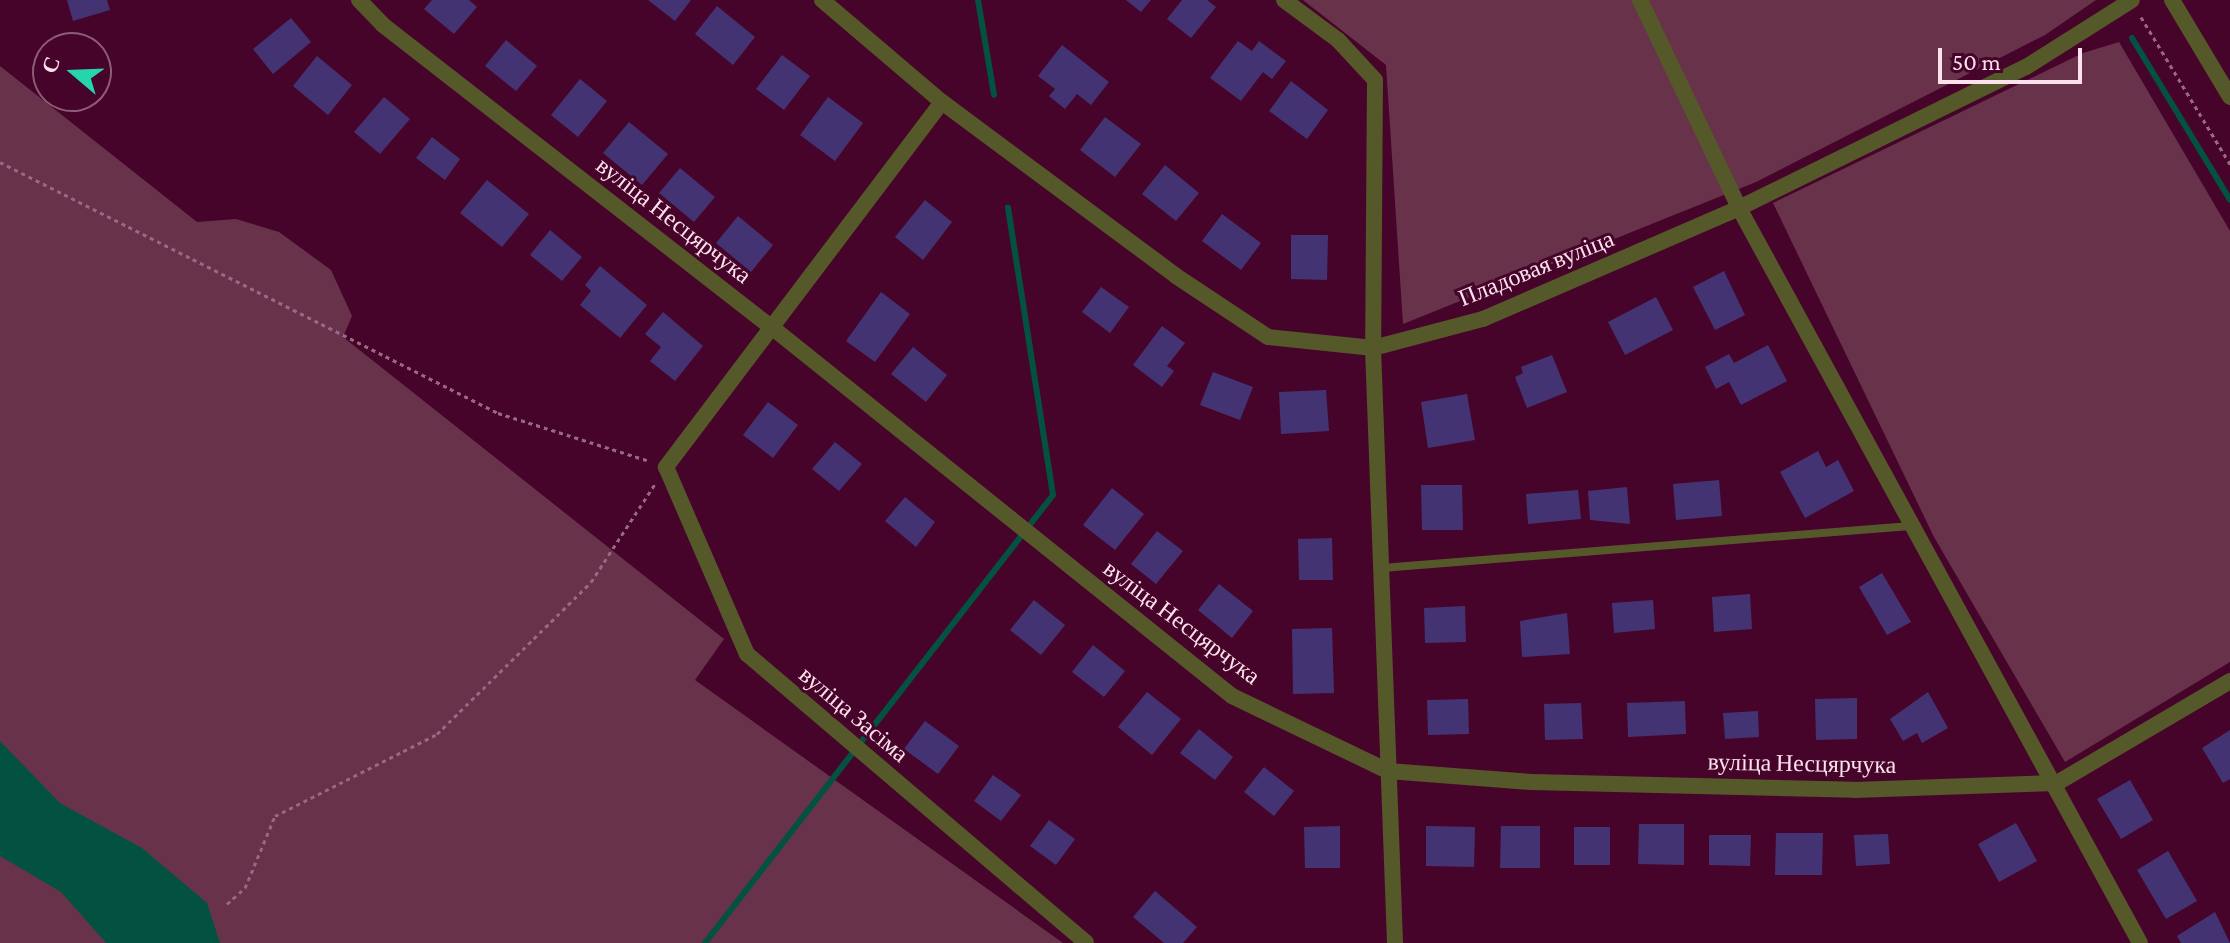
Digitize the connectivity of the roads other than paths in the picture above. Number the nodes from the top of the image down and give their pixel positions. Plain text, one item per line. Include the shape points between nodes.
1 (359, 0) edge
2 (822, 0) edge
3 (1284, 0) edge
4 (1640, 0) edge
5 (2131, 0) edge
6 (2172, 0) edge
7 (2230, 97) edge
8 (942, 102) junction
9 (1739, 208) junction
10 (769, 325) junction
11 (1373, 348) junction
12 (1910, 526) junction
13 (1382, 568) junction
14 (2230, 681) edge
15 (1388, 771) junction
16 (2057, 783) junction
17 (1084, 943) edge
18 (1395, 943) edge
19 (2140, 943) edge

1 - 10 street, вуліца Несцярчука via 383,25
2 - 8 street, Пладовая вуліца
3 - 11 street via 1338,40 1375,80
4 - 9 street
5 - 9 street, Пладовая вуліца via 2026,67
6 - 7 street
8 - 10 street
8 - 11 street, Пладовая вуліца via 1176,276 1268,337
9 - 11 street, Пладовая вуліца via 1483,319
9 - 12 street
10 - 15 street, вуліца Несцярчука via 1232,696
10 - 17 street, вуліца Засіма via 666,467 747,654
11 - 13 street
12 - 13 lane
12 - 16 street
13 - 15 street
14 - 16 street, вуліца Несцярчука
15 - 16 street, вуліца Несцярчука via 1532,782 1854,790
15 - 18 street
16 - 19 street

